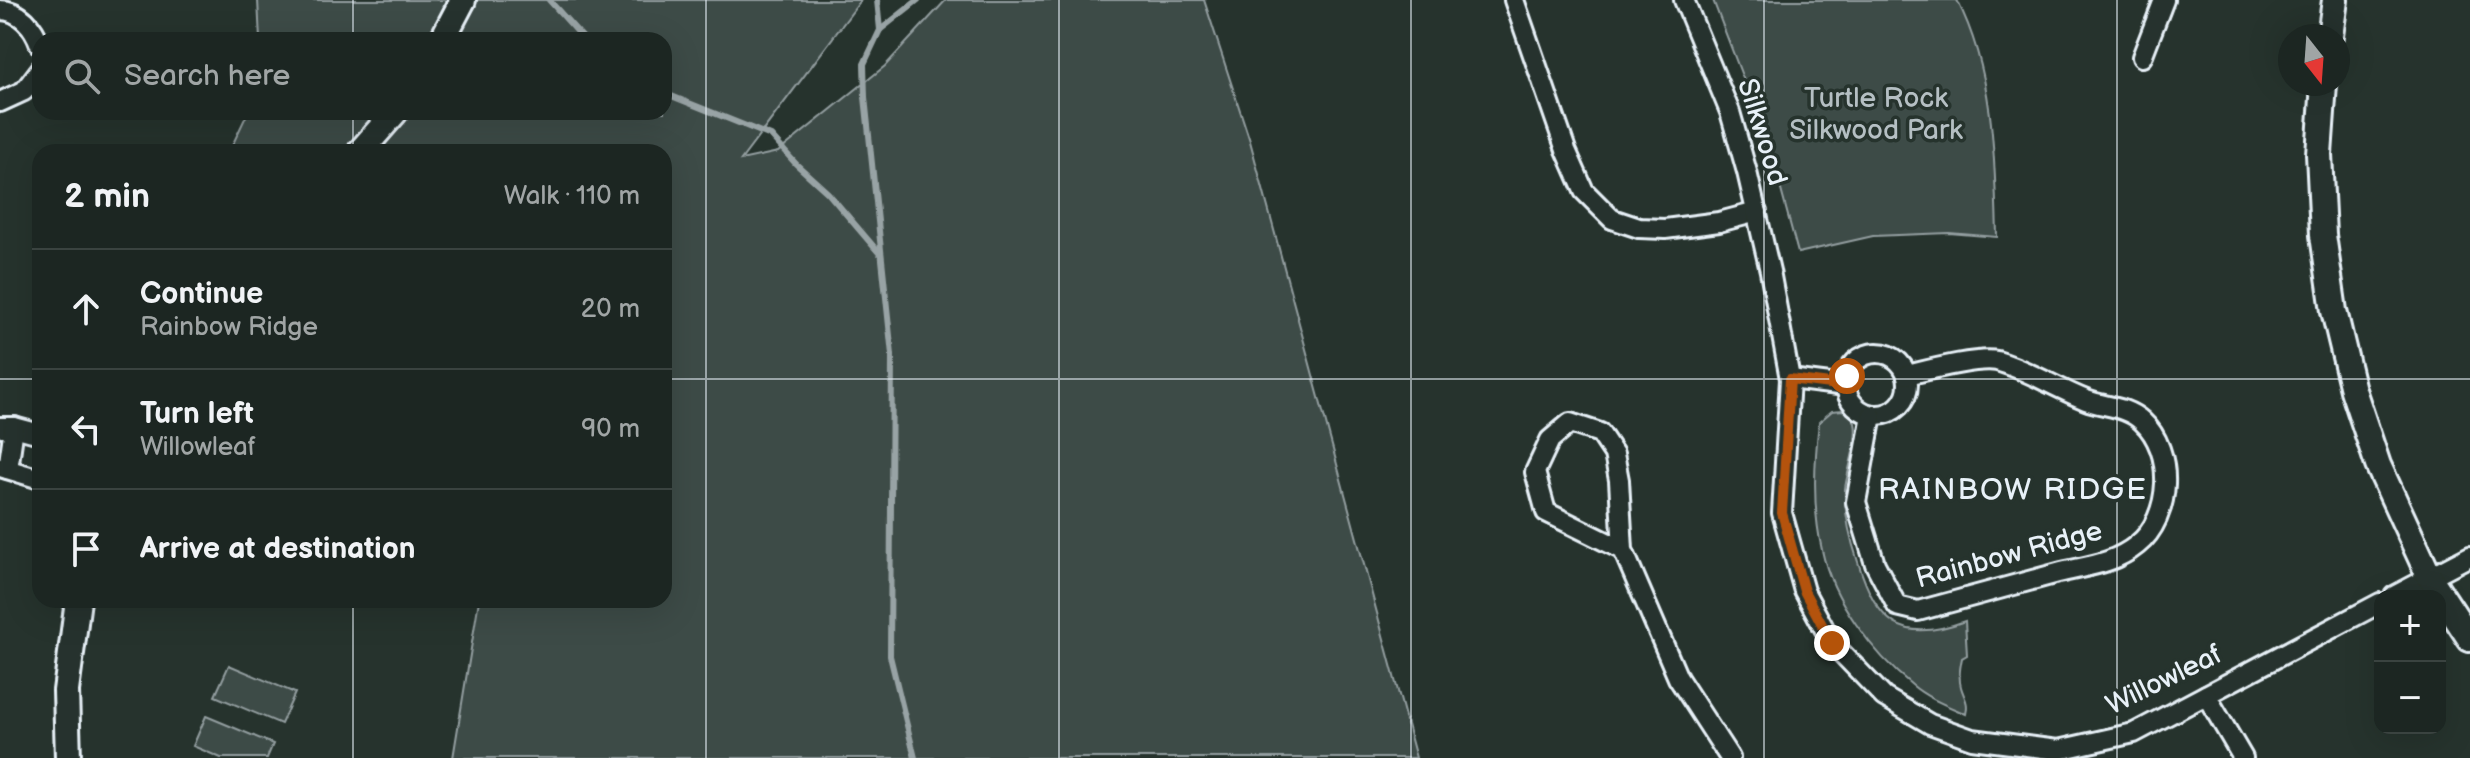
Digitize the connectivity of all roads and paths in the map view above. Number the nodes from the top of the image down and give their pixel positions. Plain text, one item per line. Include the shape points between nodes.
1 (463, 0) edge
2 (1500, 0) edge
3 (1684, 0) edge
4 (2164, 0) edge
5 (2335, 0) edge
6 (1516, 6) edge
7 (0, 10) edge
8 (2332, 24) edge
9 (35, 32) edge
10 (446, 32) edge
11 (2142, 57) dead end
12 (32, 80) edge
13 (2323, 96) edge
14 (0, 102) edge
15 (388, 120) edge
16 (367, 144) edge
17 (1757, 212) junction
18 (1907, 375) junction
19 (1790, 379) junction
20 (1846, 386) junction
21 (1872, 415) junction
22 (7, 427) edge
23 (32, 432) edge
24 (4, 468) edge
25 (32, 477) edge
26 (1623, 550) junction
27 (2470, 556) edge
28 (2430, 578) junction
29 (2406, 590) edge
30 (2374, 606) edge
31 (77, 608) edge
32 (2470, 639) edge
33 (2206, 695) junction
34 (2059, 754) edge
35 (68, 758) edge
36 (1730, 758) edge
37 (2243, 758) edge

1 - 10 street
2 - 6 street
3 - 17 street, Silkwood via 1730,112
4 - 11 street
5 - 8 street
6 - 17 street via 1584,191 1612,219 1665,229
7 - 9 street via 10,10
12 - 14 street via 24,91
13 - 28 street via 2323,235 2334,311 2378,465
15 - 16 street
17 - 19 street, Silkwood
18 - 20 street via 1896,359 1877,353 1858,359
18 - 21 street via 1907,396 1901,405
18 - 21 street, Rainbow Ridge via 1994,360 2140,419 2156,438 2166,481 2149,534 2101,565 1918,611 1897,606 1875,564 1856,502
19 - 20 street
19 - 34 street, Willowleaf via 1782,513 1804,591 1832,643 1884,697 1930,724 1972,739
20 - 21 street via 1853,405
22 - 23 street
22 - 24 street
24 - 25 street
26 - 26 street via 1546,512 1535,472 1550,440 1570,423 1600,433 1614,454
26 - 36 street via 1678,678
27 - 28 street
28 - 29 street
28 - 32 street
30 - 33 street, Willowleaf
31 - 35 street via 66,691
33 - 34 street, Willowleaf via 2134,733
33 - 37 street

